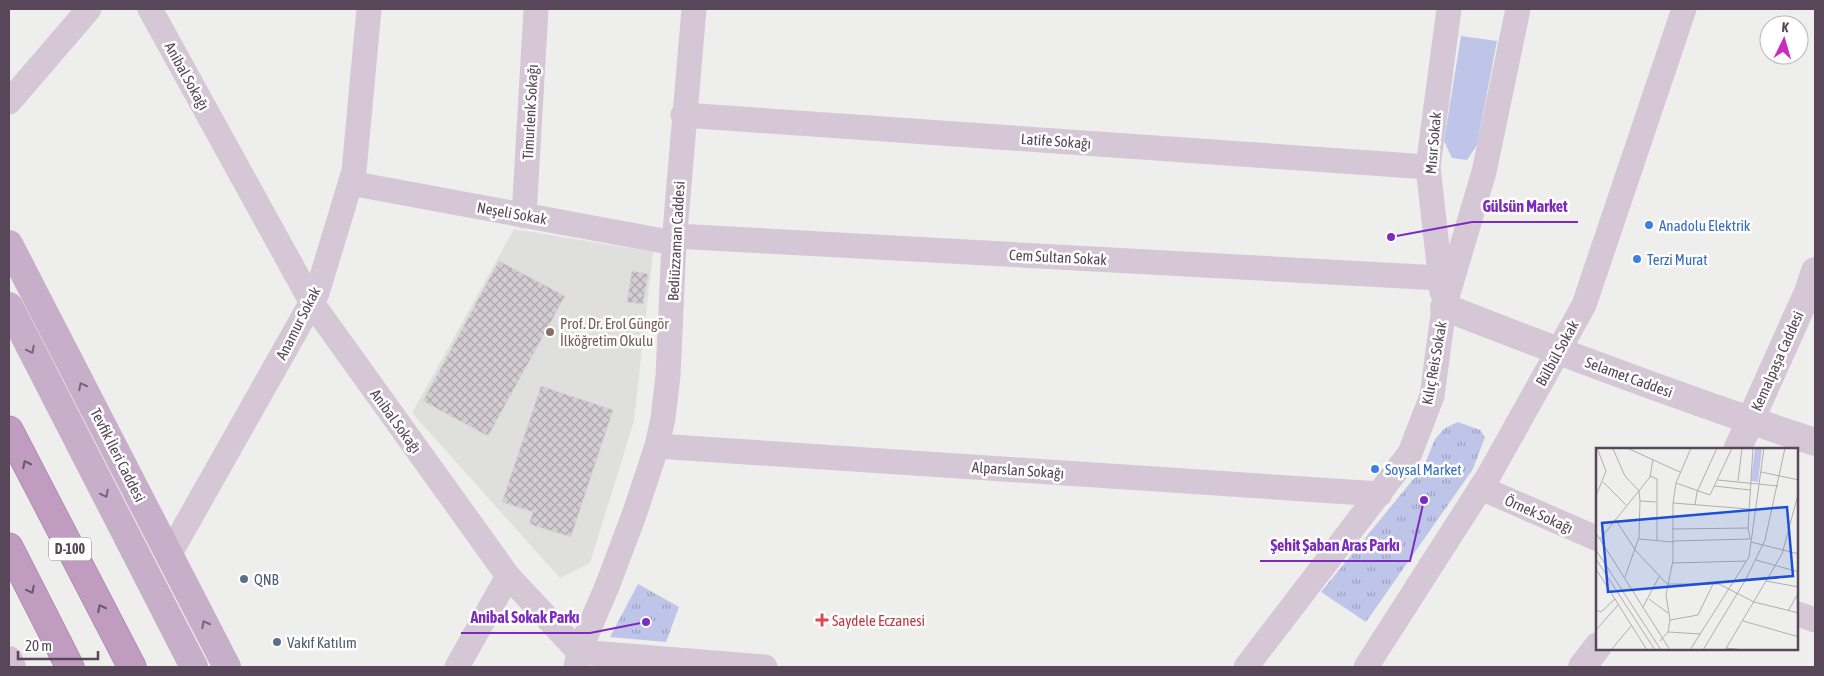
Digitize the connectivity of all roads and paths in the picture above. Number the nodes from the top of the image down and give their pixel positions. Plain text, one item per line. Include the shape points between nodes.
1 (89, 9) edge
2 (150, 9) edge
3 (369, 9) edge
4 (536, 9) edge
5 (694, 9) edge
6 (1449, 9) edge
7 (1518, 9) edge
8 (1684, 9) edge
9 (9, 102) edge
10 (683, 115) junction
11 (1428, 167) junction
12 (350, 183) junction
13 (524, 216) junction
14 (674, 240) junction
15 (9, 244) edge
16 (1815, 271) edge
17 (1440, 278) junction
18 (312, 303) junction
19 (9, 306) edge
20 (1444, 307) junction
21 (1558, 351) junction
22 (1750, 421) junction
23 (9, 430) edge
24 (1815, 442) edge
25 (657, 446) junction
26 (1739, 448) edge
27 (1481, 488) junction
28 (1380, 494) junction
29 (1596, 538) edge
30 (9, 547) edge
31 (169, 554) junction
32 (508, 576) junction
33 (1799, 614) edge
34 (1815, 620) edge
35 (1596, 649) edge
36 (577, 659) edge
37 (9, 660) edge
38 (12, 667) edge
39 (70, 667) edge
40 (132, 667) edge
41 (194, 667) edge
42 (226, 667) edge
43 (457, 667) edge
44 (765, 667) edge
45 (1246, 667) edge
46 (1366, 667) edge
47 (1582, 667) edge

1 - 9 street
2 - 18 street, Anibal Sokağı
3 - 12 street, Anamur Sokak via 354,171
4 - 13 street, Timurlenk Sokağı
5 - 10 street, Bediüzzaman Caddesi
6 - 11 street, Mısır Sokak
7 - 20 street, Kılıç Reis Sokak via 1484,172
8 - 21 street, Bülbül Sokak via 1584,305
10 - 11 street, Latife Sokağı
10 - 14 street, Bediüzzaman Caddesi
11 - 17 street, Mısır Sokak
12 - 13 street, Neşeli Sokak
12 - 18 street, Anamur Sokak
13 - 14 street, Neşeli Sokak
14 - 17 street, Cem Sultan Sokak
14 - 25 street, Bediüzzaman Caddesi via 668,376
31 -> 15 main road, Tevfik İleri Caddesi
16 - 22 street, Kemalpaşa Caddesi
17 - 20 street, Mısır Sokak
18 - 31 street, Anamur Sokak
18 - 32 street, Anibal Sokağı
19 -> 41 main road, Tevfik İleri Caddesi
20 - 21 street, Selamet Caddesi
20 - 28 street, Kılıç Reis Sokak via 1432,396 1410,453
21 - 22 street, Selamet Caddesi
21 - 27 street, Bülbül Sokak
22 - 24 street, Selamet Caddesi
22 - 26 street, Kemalpaşa Caddesi
40 -> 23 highway, D-100
25 - 28 street, Alparslan Sokağı
25 - 36 street, Bediüzzaman Caddesi via 620,553
27 - 29 street, Örnek Sokağı
27 - 46 street, Bülbül Sokak
28 - 45 street, Kılıç Reis Sokak
30 -> 39 highway
42 -> 31 main road, Tevfik İleri Caddesi
32 - 36 street, Anibal Sokağı
32 - 43 street
33 - 34 street
35 - 47 street
36 - 44 street
37 - 38 main road

